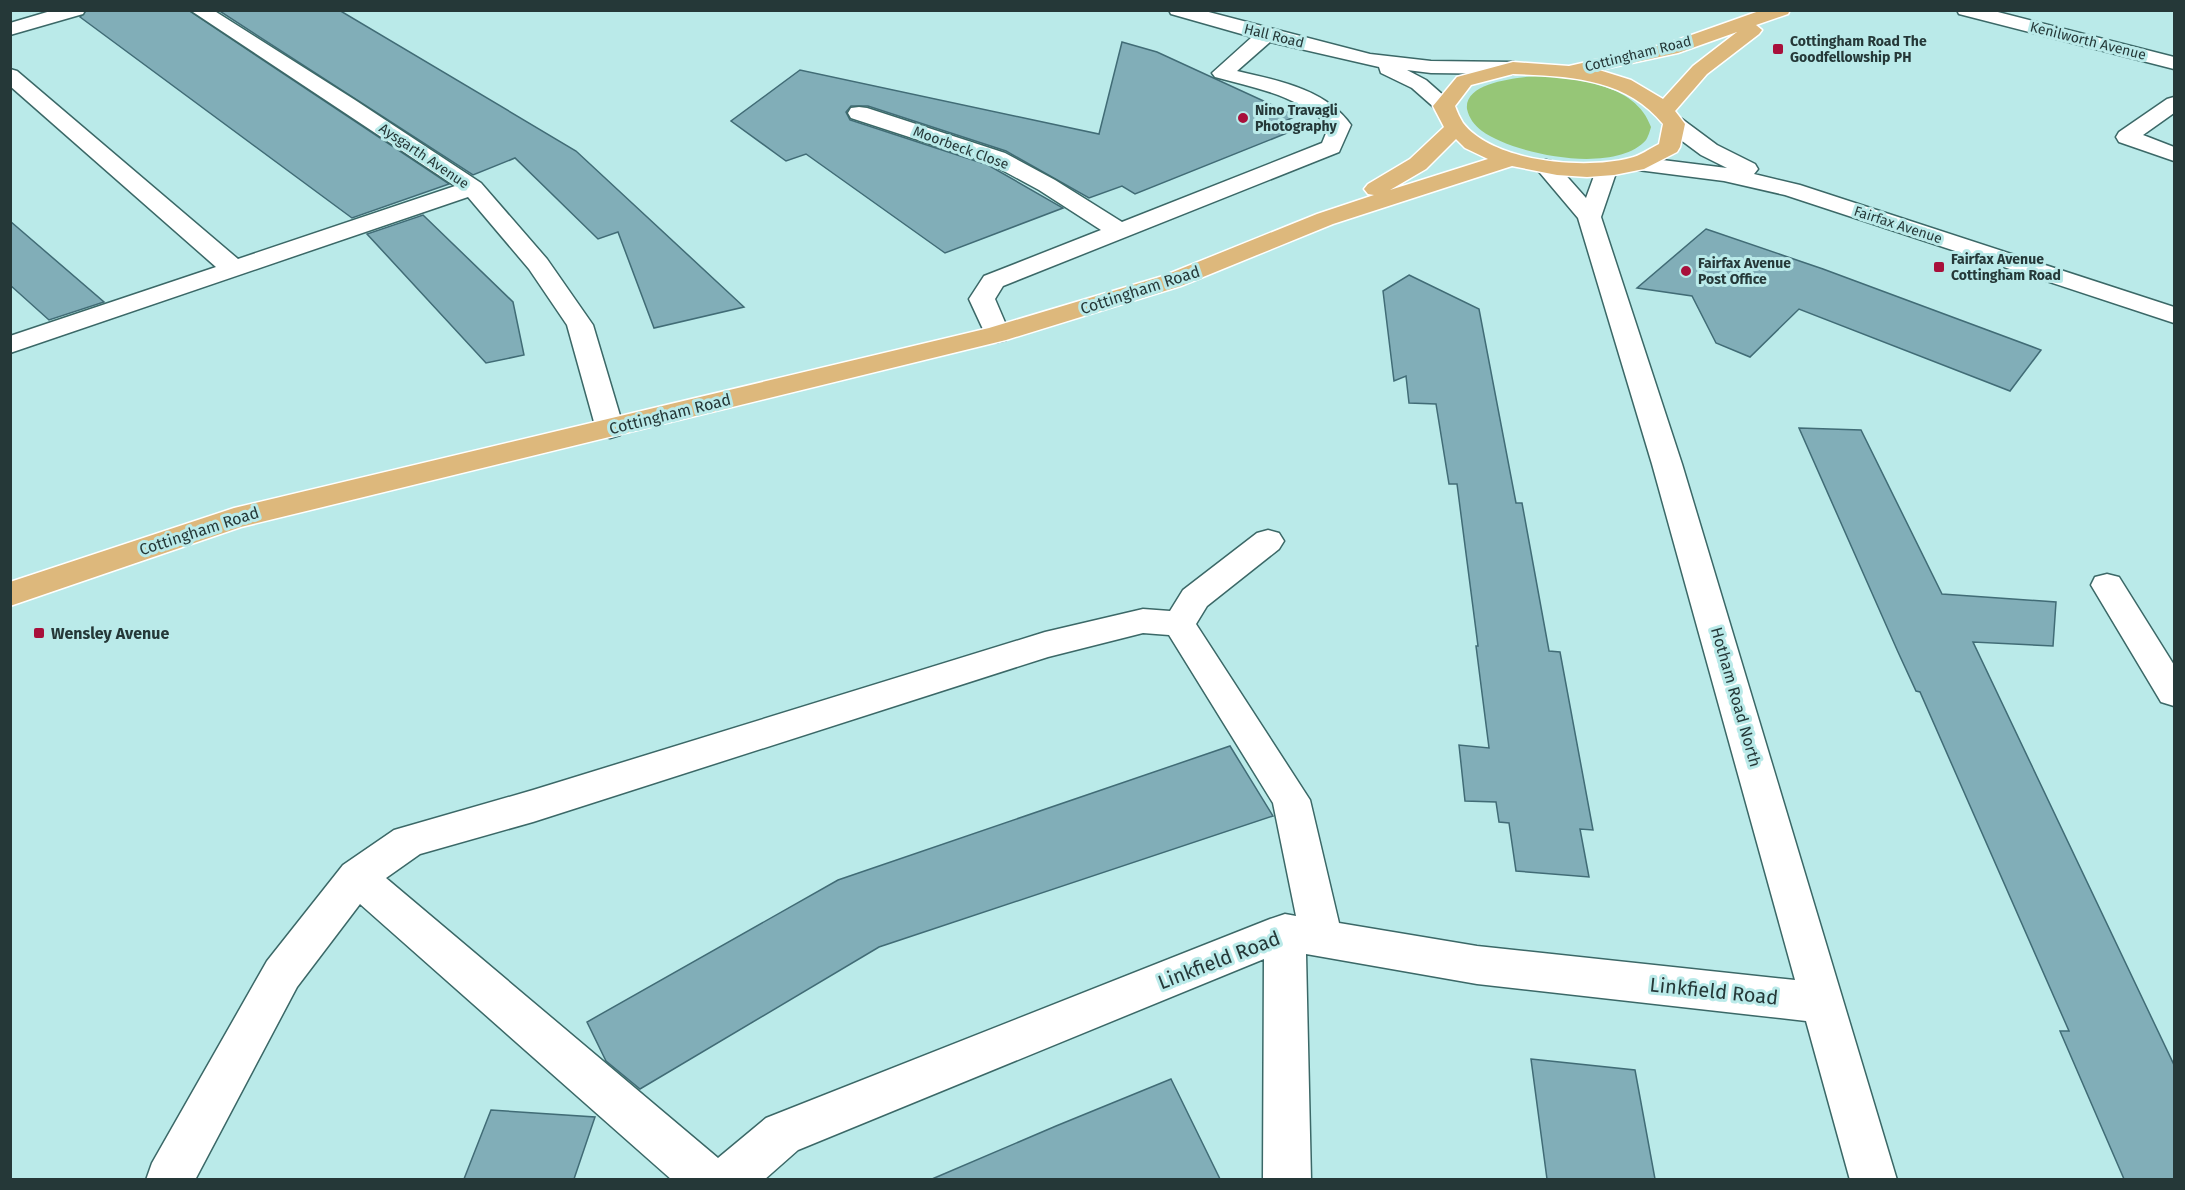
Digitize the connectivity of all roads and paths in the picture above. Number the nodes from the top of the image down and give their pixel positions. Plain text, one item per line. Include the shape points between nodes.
1 (76, 10) edge
2 (199, 10) edge
3 (1178, 10) edge
4 (1966, 10) edge
5 (1776, 13) edge
6 (10, 29) edge
7 (1266, 35) junction
8 (1370, 60) junction
9 (2175, 63) edge
10 (1513, 68) junction
11 (1572, 70) junction
12 (10, 75) edge
13 (2175, 103) edge
14 (1444, 106) junction
15 (1669, 116) junction
16 (840, 125) dead end
17 (1454, 129) junction
18 (2175, 154) edge
19 (1511, 159) junction
20 (1638, 164) junction
21 (1546, 167) junction
22 (1606, 170) junction
23 (473, 188) junction
24 (1792, 190) junction
25 (1589, 217) junction
26 (1325, 219) junction
27 (1120, 232) junction
28 (235, 270) junction
29 (2175, 315) edge
30 (997, 334) junction
31 (10, 345) edge
32 (610, 429) junction
33 (1268, 541) dead end
34 (2107, 585) dead end
35 (10, 594) edge
36 (1179, 624) junction
37 (2175, 693) edge
38 (357, 877) junction
39 (1304, 936) junction
40 (1822, 1003) junction
41 (169, 1179) edge
42 (708, 1179) edge
43 (728, 1179) edge
44 (1287, 1179) edge
45 (1874, 1179) edge

1 - 6 street
2 - 23 street, Aysgarth Avenue
3 - 7 street, Hall Road
4 - 9 street, Kenilworth Avenue
5 - 11 main road, Cottingham Road via 1671,49
5 - 15 main road, Cottingham Road via 1700,70
7 - 8 street, Hall Road
7 - 27 street via 1222,73 1298,94 1328,111 1340,125 1331,147
8 - 10 street, Hall Road via 1431,67
8 - 14 street, Hall Road via 1419,84
10 - 11 main road
10 - 14 main road via 1464,81
11 - 15 main road via 1626,85
12 - 28 street
13 - 18 street via 2127,137
14 - 17 main road
15 - 20 main road, Cottingham Road via 1669,147
15 - 24 street, Fairfax Avenue via 1709,150
16 - 27 street, Moorbeck Close via 865,107 997,158
17 - 19 main road, Cottingham Road via 1476,146
17 - 26 main road, Cottingham Road via 1418,164
19 - 21 main road, Cottingham Road
19 - 26 main road, Cottingham Road
20 - 22 main road, Cottingham Road
20 - 24 street, Fairfax Avenue via 1724,174
21 - 22 main road, Cottingham Road
21 - 25 street, Hotham Road North
22 - 25 street
23 - 28 street
23 - 32 street, Aysgarth Avenue via 538,264 580,325
24 - 29 street, Fairfax Avenue
25 - 40 street, Hotham Road North via 1740,709
26 - 30 main road, Cottingham Road via 1172,281
27 - 30 street via 993,281 982,299
28 - 31 street
30 - 32 main road, Cottingham Road
32 - 35 main road, Cottingham Road via 234,518
33 - 36 street via 1195,598
34 - 37 street
36 - 38 street via 1143,621 1045,645 532,806 408,841
36 - 39 street via 1291,800
38 - 41 street via 282,974
38 - 42 street
39 - 40 street, Linkfield Road via 1477,965
39 - 43 street, Linkfield Road via 782,1134
39 - 44 street
40 - 45 street, Hotham Road North

